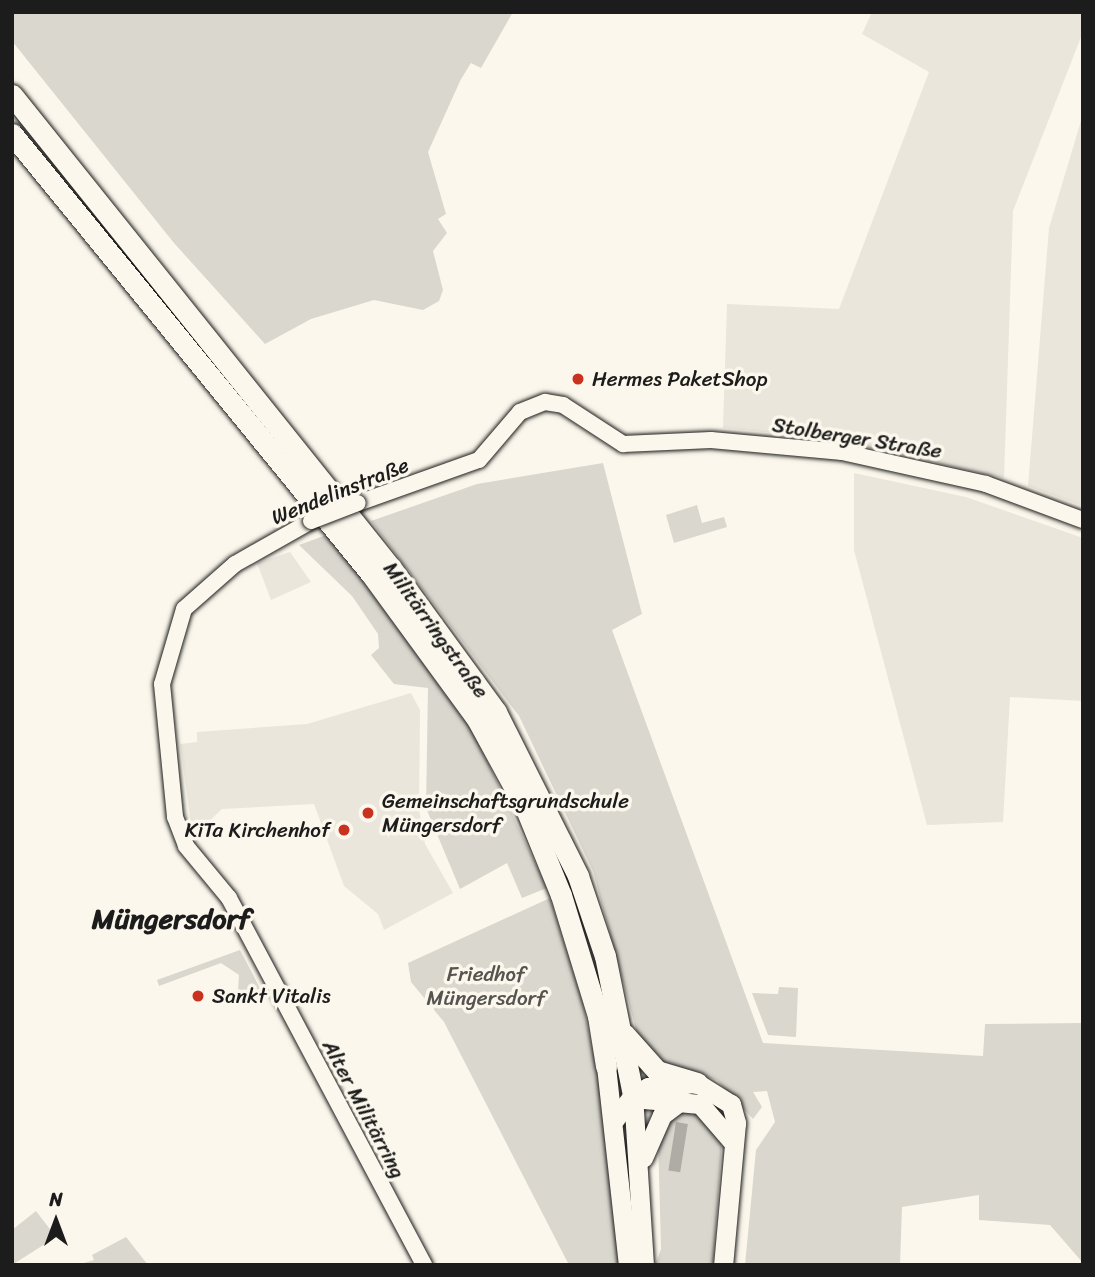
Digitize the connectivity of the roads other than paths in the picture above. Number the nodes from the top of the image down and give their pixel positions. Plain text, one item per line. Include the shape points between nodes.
1 (12, 95) edge
2 (12, 134) edge
3 (545, 402) joint
4 (1083, 520) edge
5 (178, 832) joint
6 (623, 1032) junction
7 (606, 1066) junction
8 (698, 1083) junction
9 (633, 1095) junction
10 (682, 1100) junction
11 (615, 1118) junction
12 (731, 1140) junction
13 (642, 1163) junction
14 (424, 1265) edge
15 (628, 1265) edge
16 (644, 1265) edge
17 (723, 1265) edge

1 - 6 highway, Militärringstraße via 391,568 496,712 578,876
2 - 7 highway, Militärringstraße via 372,575 477,719 526,809 561,895 598,1016
3 - 4 street, Stolberger Straße via 563,405 623,444 730,441 842,452 973,480
3 - 5 street, Wendelinstraße, bridge via 520,412 490,450 467,466 311,521 235,564 184,609 162,684
5 - 14 street, Alter Militärring via 229,898
6 - 8 highway via 657,1071
6 - 9 highway, Militärringstraße
7 - 9 main road via 620,1089
7 - 11 main road, Militärringstraße
8 - 9 main road via 645,1087
8 - 12 main road via 731,1104 736,1123
9 - 10 main road
9 - 11 main road
9 - 13 main road, Militärringstraße
10 - 12 main road via 709,1109
10 - 13 main road via 662,1115
11 - 15 main road, Militärringstraße
12 - 17 main road
13 - 16 main road, Militärringstraße

